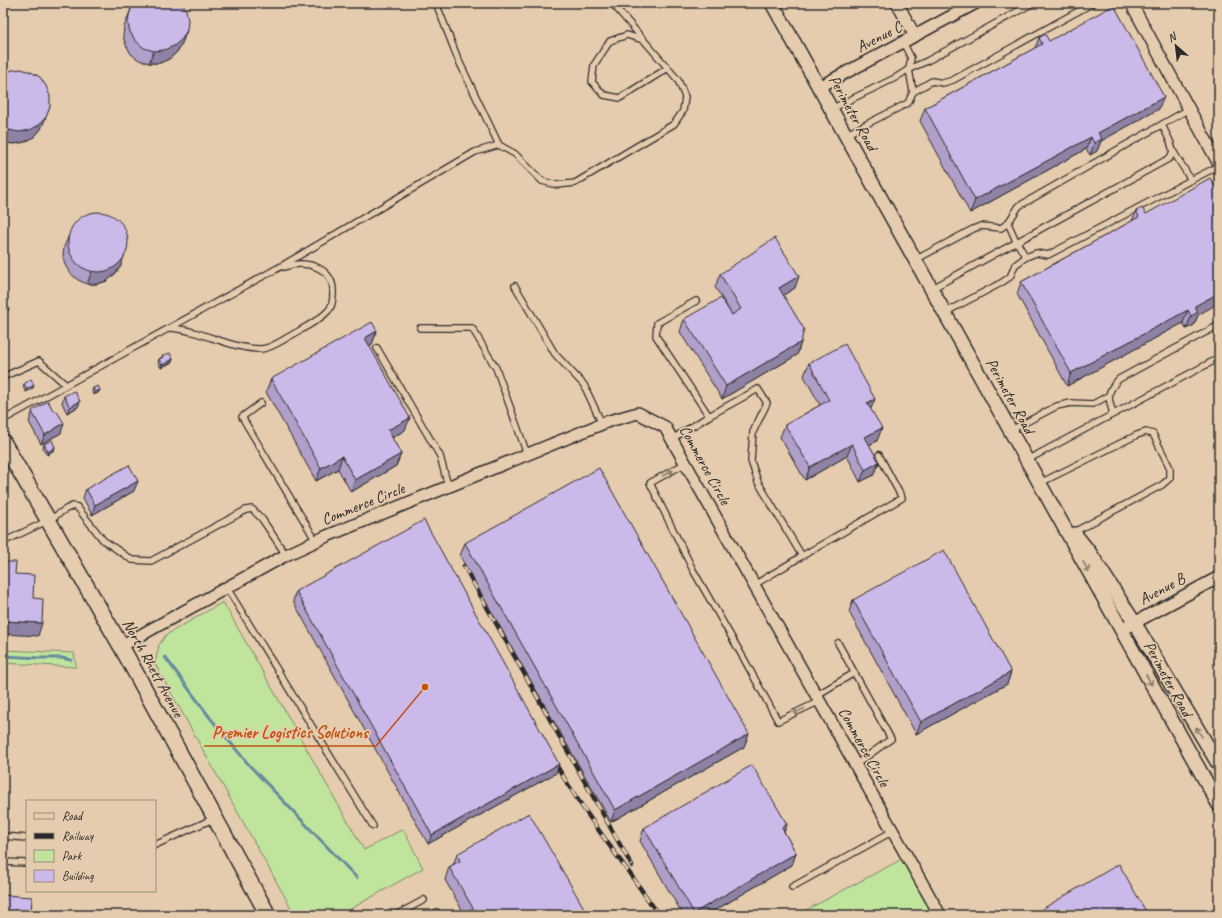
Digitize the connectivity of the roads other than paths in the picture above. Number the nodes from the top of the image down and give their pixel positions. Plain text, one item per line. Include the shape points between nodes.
1 (436, 3) edge
2 (612, 3) edge
3 (772, 3) edge
4 (897, 3) edge
5 (976, 3) edge
6 (1033, 3) edge
7 (1093, 3) edge
8 (1131, 3) edge
9 (915, 36) junction
10 (644, 40) junction
11 (903, 42) junction
12 (668, 68) junction
13 (909, 69) junction
14 (818, 87) junction
15 (913, 92) junction
16 (831, 109) junction
17 (1189, 109) junction
18 (1162, 125) junction
19 (845, 135) junction
20 (499, 145) junction
21 (1173, 151) junction
22 (1219, 165) edge
23 (1191, 180) junction
24 (1008, 223) junction
25 (1016, 241) junction
26 (1026, 257) junction
27 (915, 260) junction
28 (273, 270) junction
29 (515, 286) dead end
30 (931, 289) junction
31 (696, 301) dead end
32 (944, 313) junction
33 (1219, 325) edge
34 (172, 328) junction
35 (420, 328) dead end
36 (377, 348) dead end
37 (1219, 358) edge
38 (3, 372) edge
39 (66, 385) junction
40 (1108, 396) junction
41 (261, 403) dead end
42 (1113, 414) junction
43 (709, 416) junction
44 (3, 420) edge
45 (602, 424) junction
46 (1010, 430) junction
47 (672, 439) junction
48 (3, 442) edge
49 (527, 454) junction
50 (878, 455) dead end
51 (1027, 460) junction
52 (686, 463) junction
53 (1040, 484) junction
54 (448, 486) junction
55 (48, 520) junction
56 (1071, 534) junction
57 (316, 541) junction
58 (3, 542) edge
59 (286, 554) junction
60 (802, 556) junction
61 (1219, 577) edge
62 (754, 585) junction
63 (227, 588) junction
64 (1134, 622) junction
65 (1121, 630) junction
66 (838, 643) dead end
67 (121, 646) junction
68 (854, 673) junction
69 (818, 698) junction
70 (856, 764) junction
71 (1219, 766) edge
72 (1219, 805) edge
73 (215, 818) junction
74 (373, 826) dead end
75 (893, 831) junction
76 (3, 836) edge
77 (26, 838) edge
78 (156, 845) edge
79 (3, 862) edge
80 (26, 863) edge
81 (792, 887) dead end
82 (424, 900) dead end
83 (400, 914) edge
84 (268, 915) edge
85 (940, 915) edge

1 - 20 lane via 458,60
2 - 10 lane
3 - 14 street, Perimeter Road
4 - 9 street
5 - 9 street, Avenue C
6 - 13 lane
7 - 15 lane via 953,80 943,83 932,81
8 - 17 street
9 - 11 street, Avenue C
10 - 12 lane
10 - 12 lane via 627,35 610,40 594,65 592,82 604,95 620,98
11 - 13 lane via 911,58
11 - 14 street, Avenue C
12 - 20 lane via 678,80 684,97 683,111 674,124 575,183 557,185 542,181 515,154
13 - 15 lane
13 - 16 lane via 896,78
14 - 16 street, Perimeter Road
15 - 19 lane via 908,103
16 - 19 street, Perimeter Road
17 - 18 lane
17 - 22 street
18 - 21 lane
18 - 24 lane via 1019,206
19 - 27 street, Perimeter Road
20 - 28 lane via 475,152
21 - 23 lane
21 - 25 lane via 1170,158
22 - 23 lane
23 - 26 lane via 1048,255 1036,253
24 - 25 lane
24 - 27 lane via 1001,228 981,226 973,229
25 - 26 lane
25 - 30 lane
26 - 32 lane via 1015,264 1010,277
27 - 30 street, Perimeter Road
28 - 34 lane
28 - 34 lane via 290,264 307,263 319,268 329,278 333,289 328,311 271,347 262,349
29 - 45 lane via 555,354 584,385
30 - 32 street, Perimeter Road
31 - 43 lane via 657,324 656,336
32 - 46 street, Perimeter Road
33 - 40 lane via 1119,379 1112,386
34 - 39 lane
35 - 49 lane via 472,328 496,368
36 - 54 lane via 440,456
37 - 42 lane
38 - 39 lane via 5,376 39,362
39 - 44 lane
40 - 42 lane
40 - 46 lane via 1093,404 1071,403 1057,406
41 - 57 lane via 242,417
42 - 51 lane
43 - 47 lane
43 - 60 lane via 758,389 767,403 753,432 751,461 758,482
45 - 47 street, Commerce Circle via 638,413 665,427
45 - 49 street, Commerce Circle
46 - 51 street, Perimeter Road
47 - 52 street, Commerce Circle
48 - 55 main road, North Rhett Avenue
49 - 54 street, Commerce Circle
50 - 60 lane via 902,498
51 - 53 street, Perimeter Road
52 - 62 street, Commerce Circle
69 -> 52 lane via 778,722 693,570 650,483
53 - 56 street, Perimeter Road
53 - 56 lane via 1137,435 1146,432 1153,434 1170,468 1170,478 1162,485
54 - 57 street, Commerce Circle
55 - 58 lane
55 - 59 lane via 73,506 103,540 132,560 151,562 252,509
55 - 67 main road, North Rhett Avenue
56 - 64 street via 1090,553
56 -> 65 street, Perimeter Road
57 - 59 street, Commerce Circle
59 - 63 street, Commerce Circle
60 - 62 lane
61 - 64 street, Avenue B
62 - 69 street, Commerce Circle
63 - 67 street, Commerce Circle
63 - 74 lane
64 - 65 street, Avenue B
71 -> 64 street
65 -> 72 street, Perimeter Road
66 - 68 lane
67 - 73 main road, North Rhett Avenue
68 - 69 lane
68 - 70 lane via 891,739
69 - 70 street, Commerce Circle
70 - 75 street, Commerce Circle
73 - 78 lane
73 - 84 main road, North Rhett Avenue
75 - 81 lane
75 - 85 street, Commerce Circle
76 - 77 lane
79 - 80 lane
82 - 83 lane

